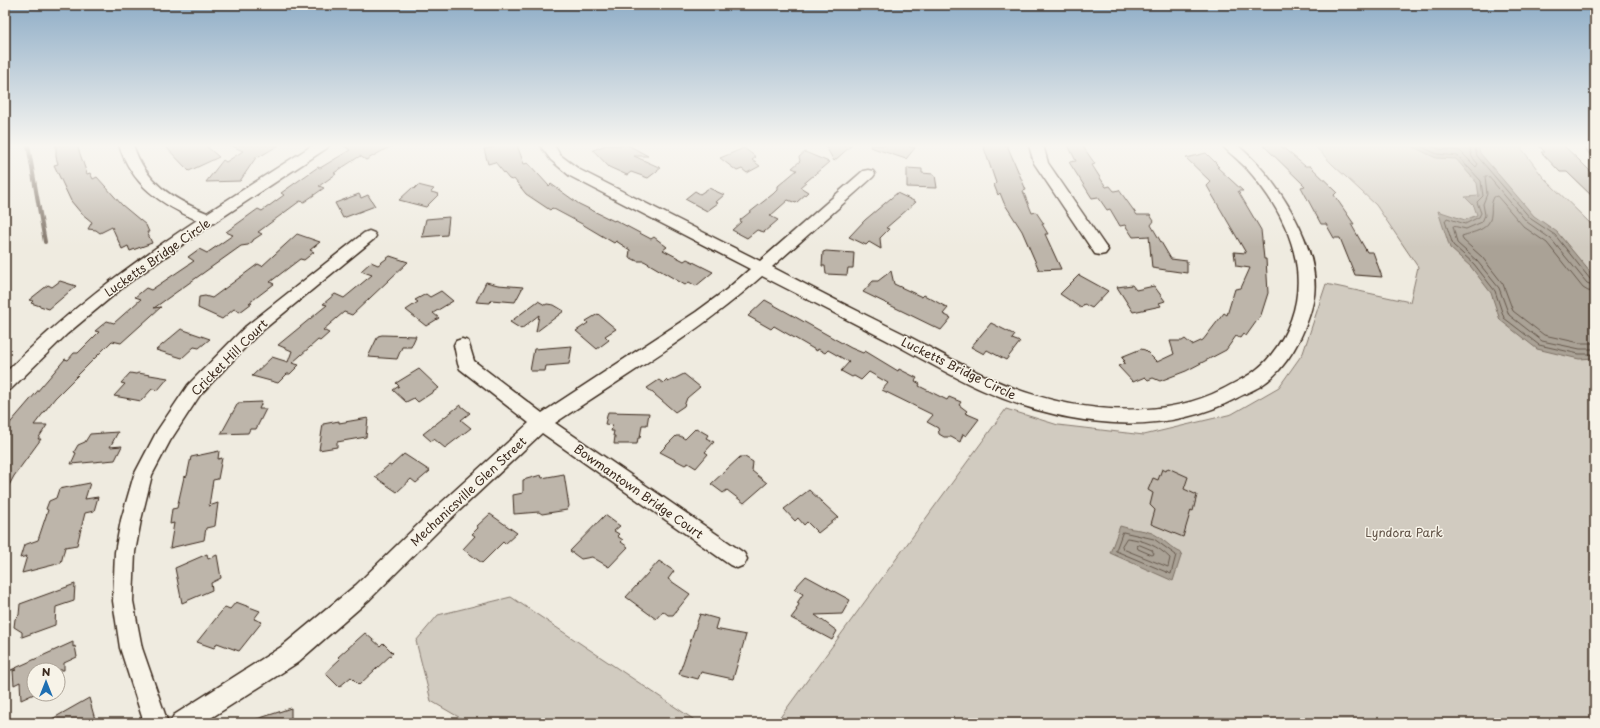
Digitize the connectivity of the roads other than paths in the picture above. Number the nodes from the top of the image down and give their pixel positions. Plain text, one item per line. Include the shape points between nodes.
1 (145, 179) edge
2 (270, 179) edge
3 (587, 179) edge
4 (862, 179) edge
5 (1052, 179) edge
6 (1262, 179) edge
7 (209, 220) junction
8 (369, 236) dead end
9 (1100, 250) dead end
10 (762, 269) junction
11 (462, 345) dead end
12 (5, 384) edge
13 (541, 423) junction
14 (738, 559) dead end
15 (156, 723) edge
16 (182, 723) edge

1 - 7 street via 167,199
2 - 7 street, Lucketts Bridge Circle
3 - 10 street, Lucketts Bridge Circle
4 - 10 street, Mechanicsville Glen Street
5 - 9 street
6 - 10 street, Lucketts Bridge Circle via 1295,230 1304,256 1307,284 1299,325 1276,361 1254,381 1210,404 1185,411 1158,415 1100,415 1038,404 988,385
7 - 12 street, Lucketts Bridge Circle via 97,300
8 - 15 street, Cricket Hill Court via 251,331 194,390 163,436 143,475 125,552 123,601 131,648
10 - 13 street, Mechanicsville Glen Street via 702,316
11 - 13 street, Bowmantown Bridge Court via 466,364
13 - 14 street, Bowmantown Bridge Court
13 - 16 street, Mechanicsville Glen Street via 362,592 289,654

